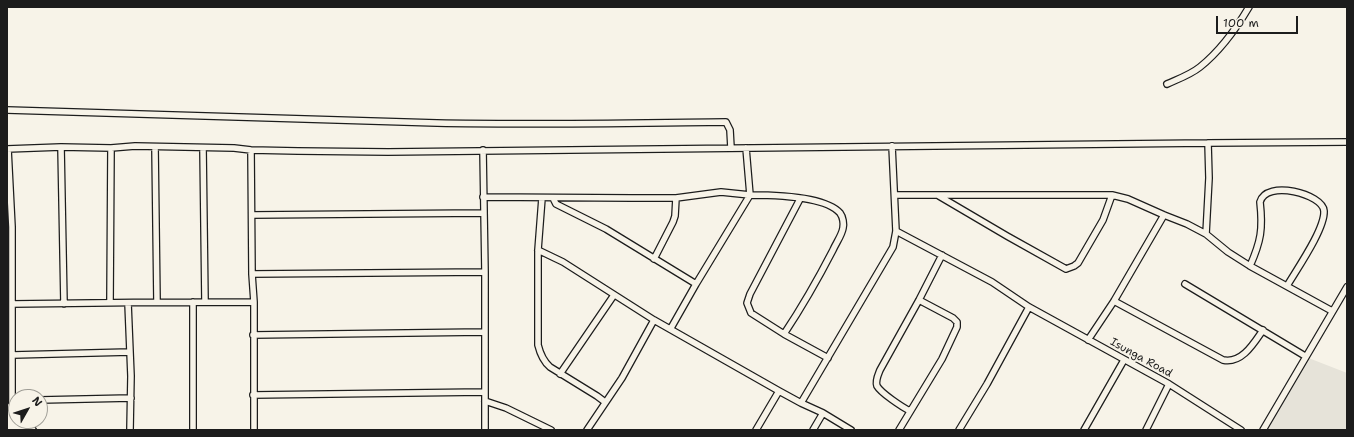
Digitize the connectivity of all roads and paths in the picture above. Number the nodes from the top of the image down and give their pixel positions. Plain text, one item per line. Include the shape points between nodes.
1 (1249, 7) edge
2 (1167, 84) dead end
3 (7, 110) edge
4 (1347, 142) edge
5 (1208, 143) junction
6 (892, 146) junction
7 (61, 147) junction
8 (155, 147) junction
9 (111, 148) junction
10 (203, 148) junction
11 (731, 148) junction
12 (746, 148) junction
13 (8, 149) edge
14 (251, 150) junction
15 (483, 150) junction
16 (750, 195) junction
17 (895, 195) junction
18 (1112, 195) junction
19 (939, 196) junction
20 (483, 197) junction
21 (542, 198) junction
22 (553, 198) junction
23 (676, 198) junction
24 (800, 199) junction
25 (484, 212) junction
26 (252, 214) junction
27 (1164, 215) junction
28 (896, 231) junction
29 (1206, 234) junction
30 (538, 250) junction
31 (942, 255) junction
32 (654, 259) junction
33 (1250, 266) junction
34 (485, 272) junction
35 (252, 274) junction
36 (696, 284) junction
37 (1185, 284) dead end
38 (1287, 286) junction
39 (1347, 287) edge
40 (614, 295) junction
41 (919, 300) junction
42 (1114, 301) junction
43 (110, 302) junction
44 (158, 302) junction
45 (193, 302) junction
46 (204, 302) junction
47 (254, 302) junction
48 (128, 303) junction
49 (12, 304) junction
50 (64, 304) junction
51 (1029, 307) junction
52 (1332, 311) junction
53 (654, 320) junction
54 (671, 328) junction
55 (1263, 330) junction
56 (484, 332) junction
57 (253, 334) junction
58 (784, 334) junction
59 (1088, 340) junction
60 (9, 341) edge
61 (130, 352) junction
62 (13, 354) junction
63 (1305, 356) junction
64 (828, 358) junction
65 (1124, 360) junction
66 (560, 374) junction
67 (1169, 384) junction
68 (12, 389) edge
69 (779, 391) junction
70 (484, 392) junction
71 (253, 395) junction
72 (131, 398) junction
73 (48, 400) edge
74 (485, 400) junction
75 (605, 402) junction
76 (801, 403) junction
77 (910, 412) junction
78 (823, 413) junction
79 (539, 427) edge
80 (130, 430) edge
81 (193, 430) edge
82 (254, 430) edge
83 (485, 430) edge
84 (550, 430) edge
85 (587, 430) edge
86 (756, 430) edge
87 (813, 430) edge
88 (852, 430) edge
89 (899, 430) edge
90 (959, 430) edge
91 (1084, 430) edge
92 (1146, 430) edge
93 (1241, 430) edge
94 (1263, 430) edge

1 - 2 street via 1216,53 1185,76
3 - 11 street via 436,123 726,122 730,130
4 - 5 street
5 - 6 street
5 - 29 street
6 - 12 street
6 - 17 street
7 - 9 street
7 - 13 street
7 - 50 street
8 - 9 street
8 - 10 street
8 - 44 street
9 - 43 street
10 - 14 street
10 - 46 street
11 - 12 street
11 - 15 street
12 - 16 street
13 - 49 street
14 - 15 street
14 - 26 street
15 - 20 street
16 - 23 street via 721,192
16 - 24 street via 771,194
16 - 36 street
17 - 19 street
17 - 28 street
18 - 19 street
18 - 19 street via 1103,220 1078,263 1066,269
18 - 27 street via 1128,199
20 - 21 street
20 - 25 street
21 - 22 street
21 - 30 street
22 - 23 street
22 - 32 street via 556,204 606,229
23 - 32 street via 673,222
24 - 58 street via 747,303 751,312
24 - 58 street via 818,201 833,208 841,214 843,228 808,298
25 - 26 street
25 - 34 street
26 - 35 street
27 - 29 street
27 - 42 street
28 - 31 street, Isunga Road
28 - 64 street via 893,246
29 - 33 street
30 - 40 street via 563,262
30 - 66 street via 538,344 545,363
31 - 41 street
31 - 51 street, Isunga Road via 992,282
32 - 36 street
33 - 38 street
33 - 38 street via 1260,240 1260,202 1265,194 1275,190 1291,191 1317,200 1323,205 1323,218
34 - 35 street
34 - 56 street
35 - 47 street
36 - 54 street
37 - 55 street
38 - 52 street
39 - 52 street
40 - 53 street
40 - 66 street
41 - 77 street via 880,370 876,382 880,389
41 - 77 street via 953,318 957,322 957,327 942,359
42 - 55 street via 1223,360 1235,360 1245,353
42 - 59 street
43 - 48 street
43 - 50 street
44 - 45 street
44 - 48 street
45 - 46 street
45 - 81 street
46 - 47 street
47 - 57 street
48 - 61 street
49 - 50 street
49 - 60 street
51 - 59 street, Isunga Road
51 - 90 street
52 - 63 street
53 - 54 street
53 - 75 street via 622,378
54 - 69 street
55 - 63 street
56 - 57 street
56 - 70 street
57 - 71 street
58 - 64 street
59 - 65 street, Isunga Road
60 - 62 street
61 - 62 street
61 - 72 street
62 - 68 street
63 - 94 street
64 - 76 street
65 - 67 street, Isunga Road
65 - 91 street
66 - 75 street
67 - 92 street
67 - 93 street, Isunga Road
69 - 76 street
69 - 86 street
70 - 71 street
70 - 74 street
71 - 82 street
72 - 73 street
72 - 80 street
74 - 79 street via 506,408
74 - 83 street
75 - 85 street
76 - 78 street
77 - 89 street
78 - 87 street
78 - 88 street
79 - 84 street

